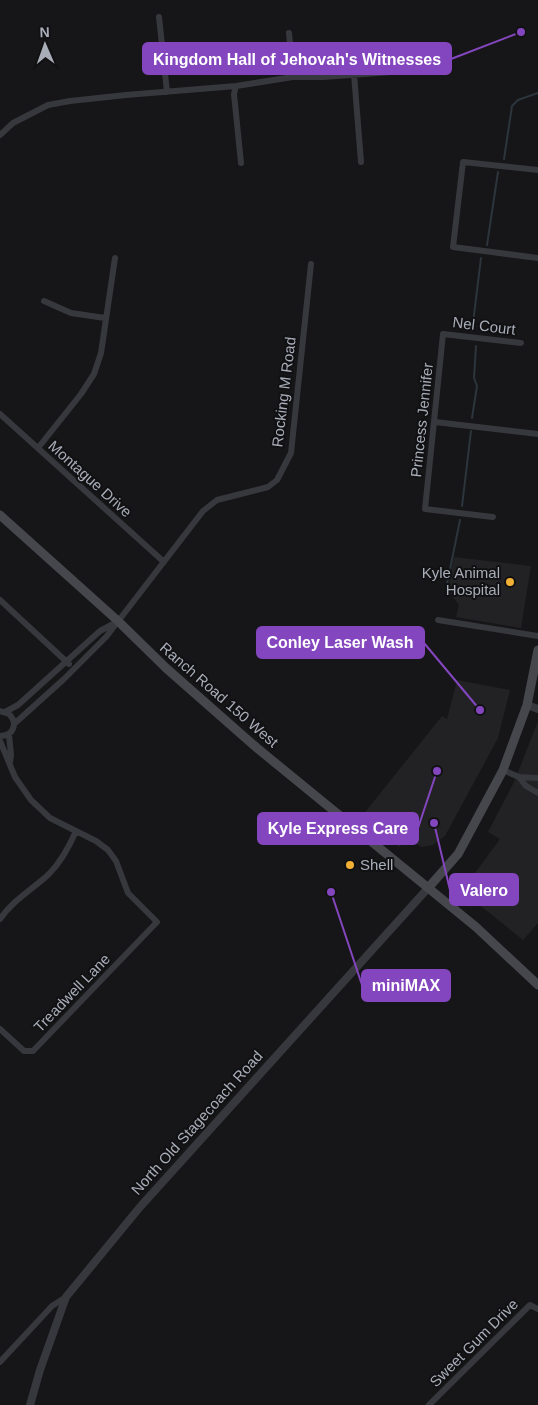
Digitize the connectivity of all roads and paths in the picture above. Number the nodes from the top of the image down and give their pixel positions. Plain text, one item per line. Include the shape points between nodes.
1 (159, 18) dead end
2 (289, 33) dead end
3 (425, 72) dead end
4 (354, 74) junction
5 (293, 77) junction
6 (236, 86) junction
7 (167, 92) junction
8 (0, 134) edge
9 (241, 162) dead end
10 (361, 162) dead end
11 (538, 170) edge
12 (115, 258) dead end
13 (538, 258) edge
14 (311, 264) dead end
15 (44, 301) dead end
16 (105, 318) junction
17 (444, 334) joint
18 (521, 344) dead end
19 (0, 414) edge
20 (435, 422) junction
21 (538, 434) edge
22 (38, 448) junction
23 (0, 515) edge
24 (493, 517) dead end
25 (164, 562) junction
26 (0, 600) edge
27 (438, 620) dead end
28 (118, 621) junction
29 (538, 636) edge
30 (538, 650) edge
31 (67, 662) junction
32 (74, 669) junction
33 (534, 694) edge
34 (527, 705) junction
35 (538, 709) edge
36 (3, 712) edge
37 (14, 724) junction
38 (9, 734) junction
39 (0, 736) edge
40 (0, 741) edge
41 (10, 762) junction
42 (503, 770) junction
43 (519, 777) junction
44 (538, 778) edge
45 (538, 793) edge
46 (76, 832) junction
47 (429, 887) junction
48 (2, 909) edge
49 (0, 919) edge
50 (538, 985) edge
51 (0, 1029) edge
52 (66, 1297) junction
53 (538, 1309) edge
54 (0, 1362) edge
55 (30, 1405) edge
56 (429, 1405) edge

1 - 7 street
2 - 5 street
3 - 4 street
4 - 5 street
4 - 10 street
5 - 6 street
6 - 7 street
6 - 9 street via 234,94
7 - 8 street via 48,105 13,123
11 - 13 street via 463,162 453,248
12 - 16 street
14 - 25 street, Rocking M Road via 291,453 277,480 268,487 217,500 203,511
15 - 16 street via 71,313
16 - 22 street via 101,353 94,374
17 - 18 street, Nel Court
17 - 20 street, Princess Jennifer
19 - 22 street, Montague Drive
20 - 21 street
20 - 24 street, Princess Jennifer via 425,509
22 - 25 street, Montague Drive
23 - 28 main road, Ranch Road 150 West
25 - 28 street, Rocking M Road
26 - 31 street
27 - 29 street
28 - 31 street via 100,631
28 - 32 street, Rocking M Road
28 - 47 main road, Ranch Road 150 West via 257,748
30 - 33 main road
31 - 32 street
31 - 36 street via 18,706
32 - 37 street, Rocking M Road
33 - 34 main road
34 - 35 street
34 - 42 main road
36 - 37 street via 12,716
37 - 38 street
38 - 39 street
38 - 41 street
40 - 41 street
41 - 46 street via 15,777 31,800 50,818
42 - 43 street
42 - 47 main road via 458,854
43 - 44 street
43 - 45 street
46 - 48 street via 50,873
46 - 51 street, Treadwell Lane via 108,850 116,861 128,893 157,922 33,1050 24,1050
47 - 50 main road, Ranch Road 150 West via 492,940
47 - 52 street, North Old Stagecoach Road via 140,1208
48 - 49 street
52 - 54 street via 52,1306
52 - 55 street, North Old Stagecoach Road
53 - 56 street, Sweet Gum Drive via 530,1304

